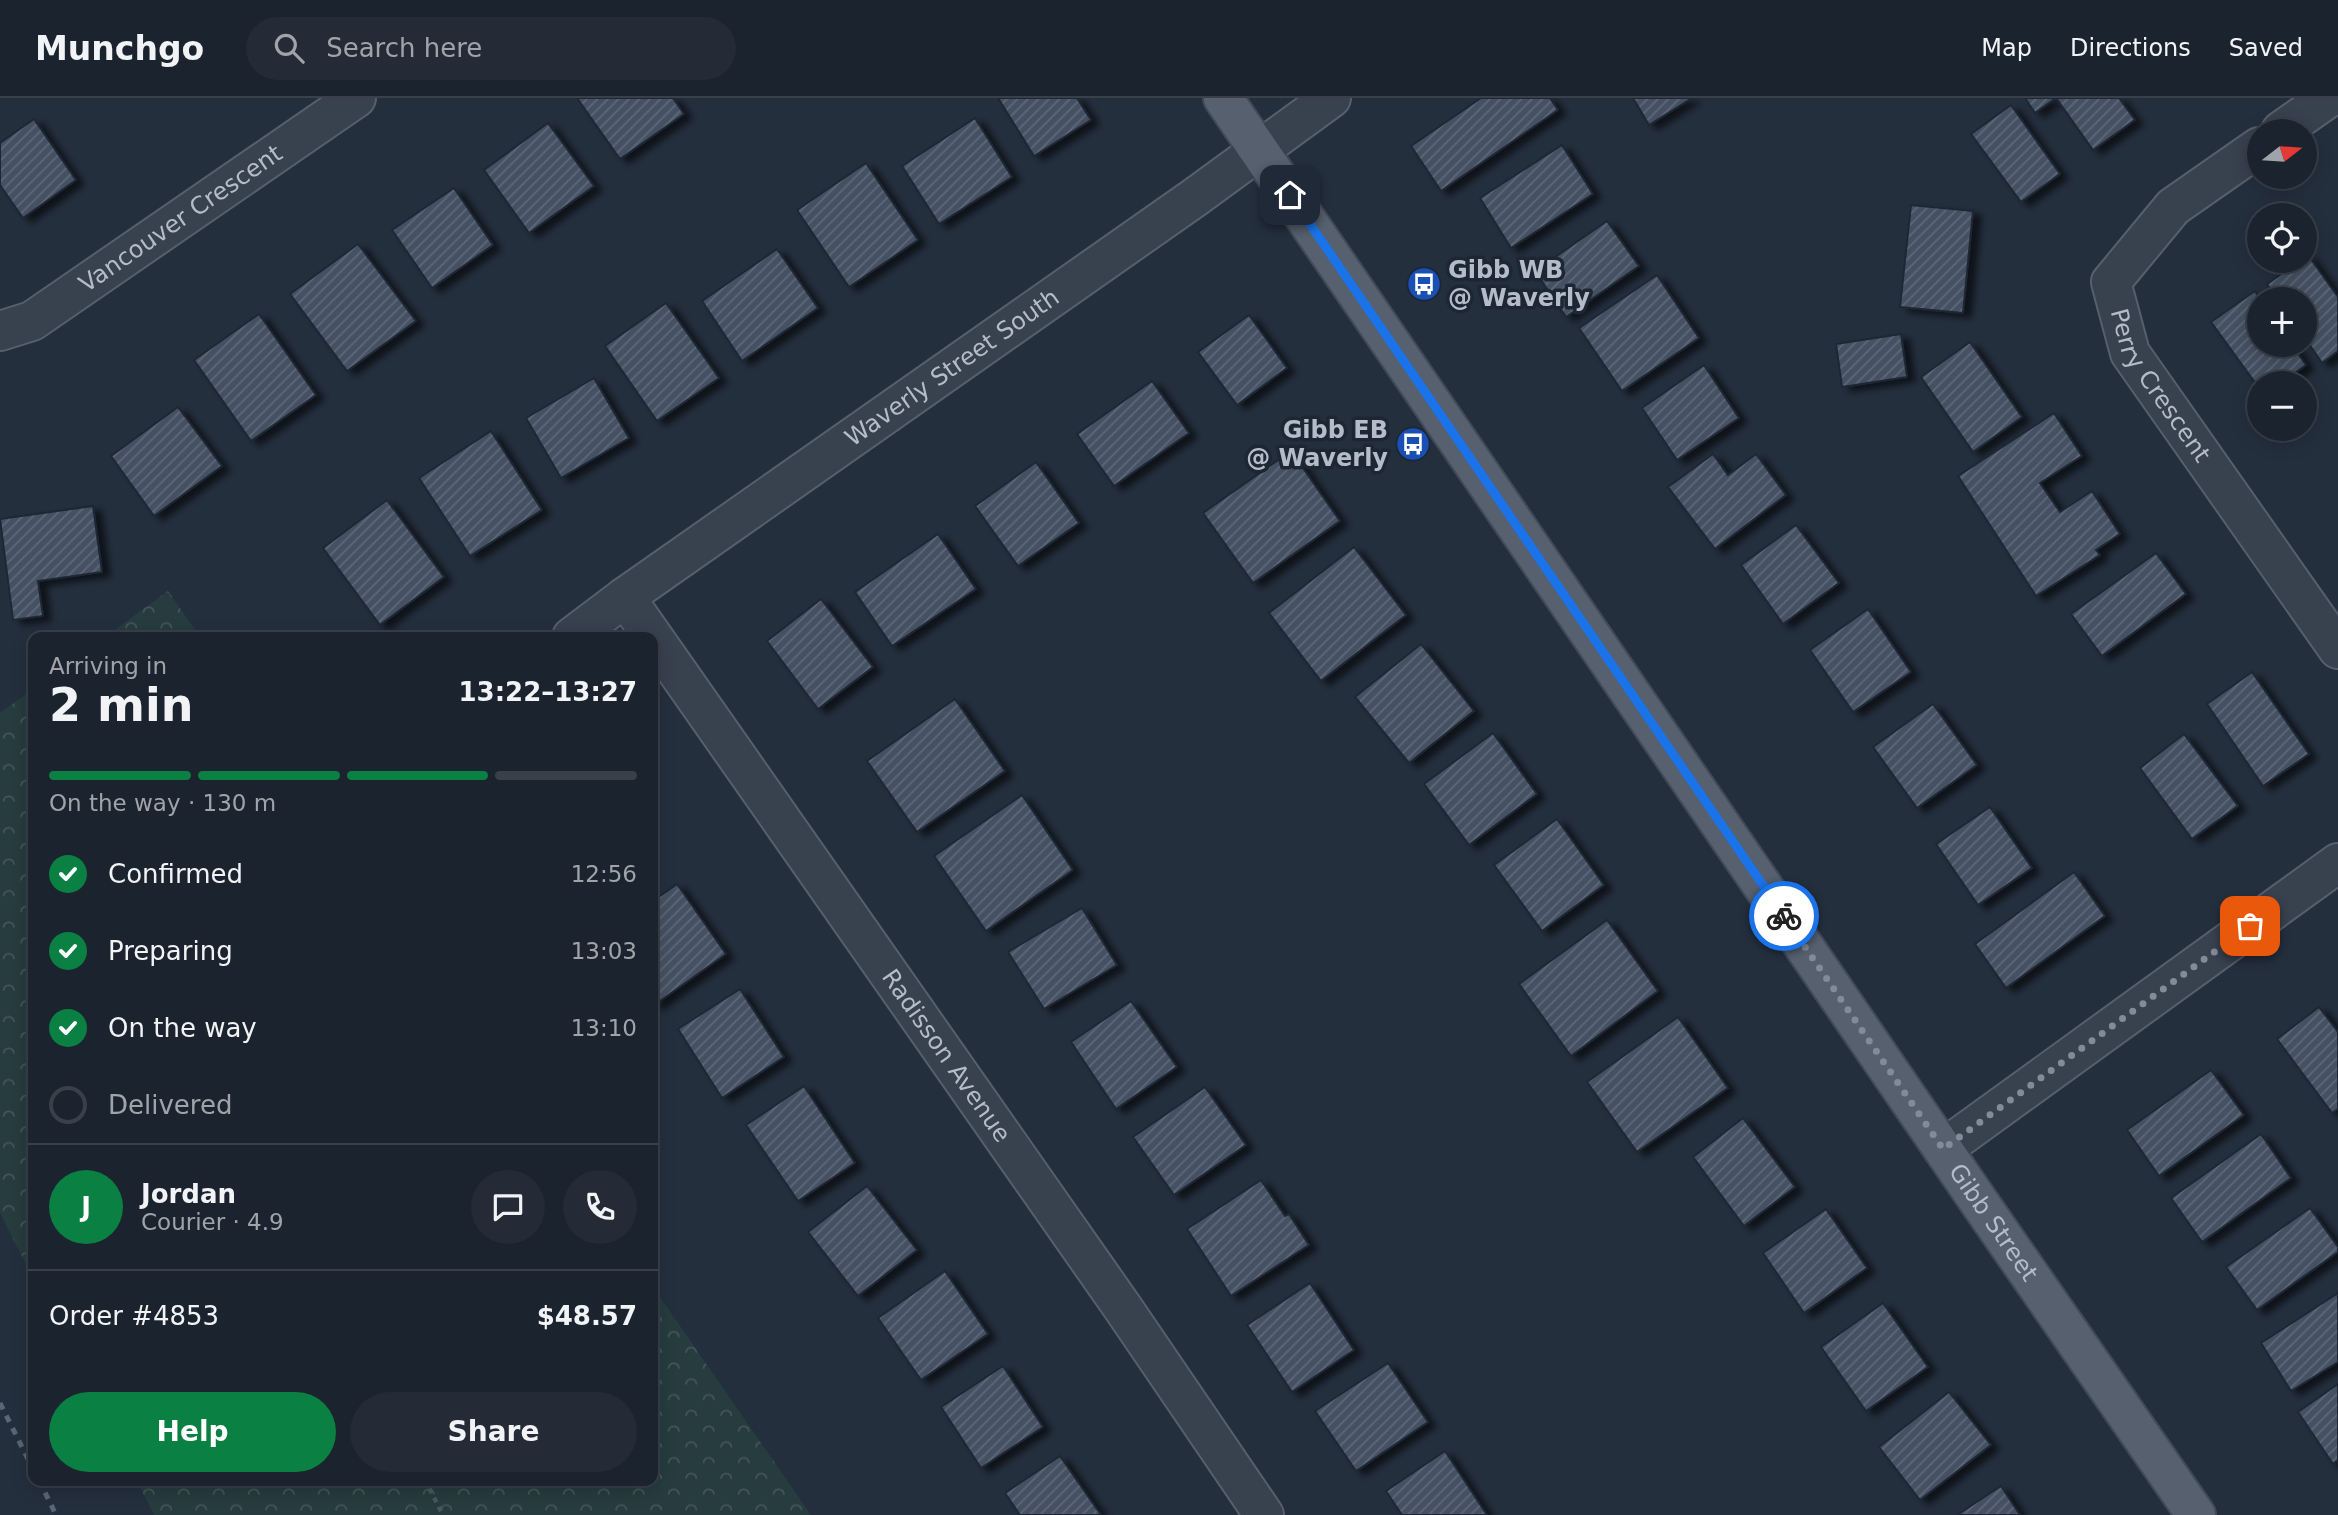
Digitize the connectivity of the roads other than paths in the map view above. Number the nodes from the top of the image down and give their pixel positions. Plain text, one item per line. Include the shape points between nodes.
1 (356, 98) edge
2 (1223, 98) edge
3 (1331, 98) edge
4 (2328, 98) edge
5 (2298, 119) edge
6 (1259, 150) junction
7 (2247, 155) edge
8 (0, 331) edge
9 (625, 597) junction
10 (579, 632) edge
11 (650, 632) edge
12 (658, 644) edge
13 (2338, 649) edge
14 (2338, 863) edge
15 (1943, 1149) junction
16 (1264, 1515) edge
17 (2196, 1515) edge

1 - 8 street, Vancouver Crescent via 32,321
2 - 6 main road, Gibb Street
3 - 6 street, Waverly Street South
4 - 5 street
6 - 9 street, Waverly Street South
6 - 15 main road, Gibb Street
7 - 13 street, Perry Crescent via 2173,207 2111,282 2130,353
9 - 10 street, Waverly Street South
9 - 11 street, Radisson Avenue
12 - 16 street, Radisson Avenue
14 - 15 street
15 - 17 main road, Gibb Street

